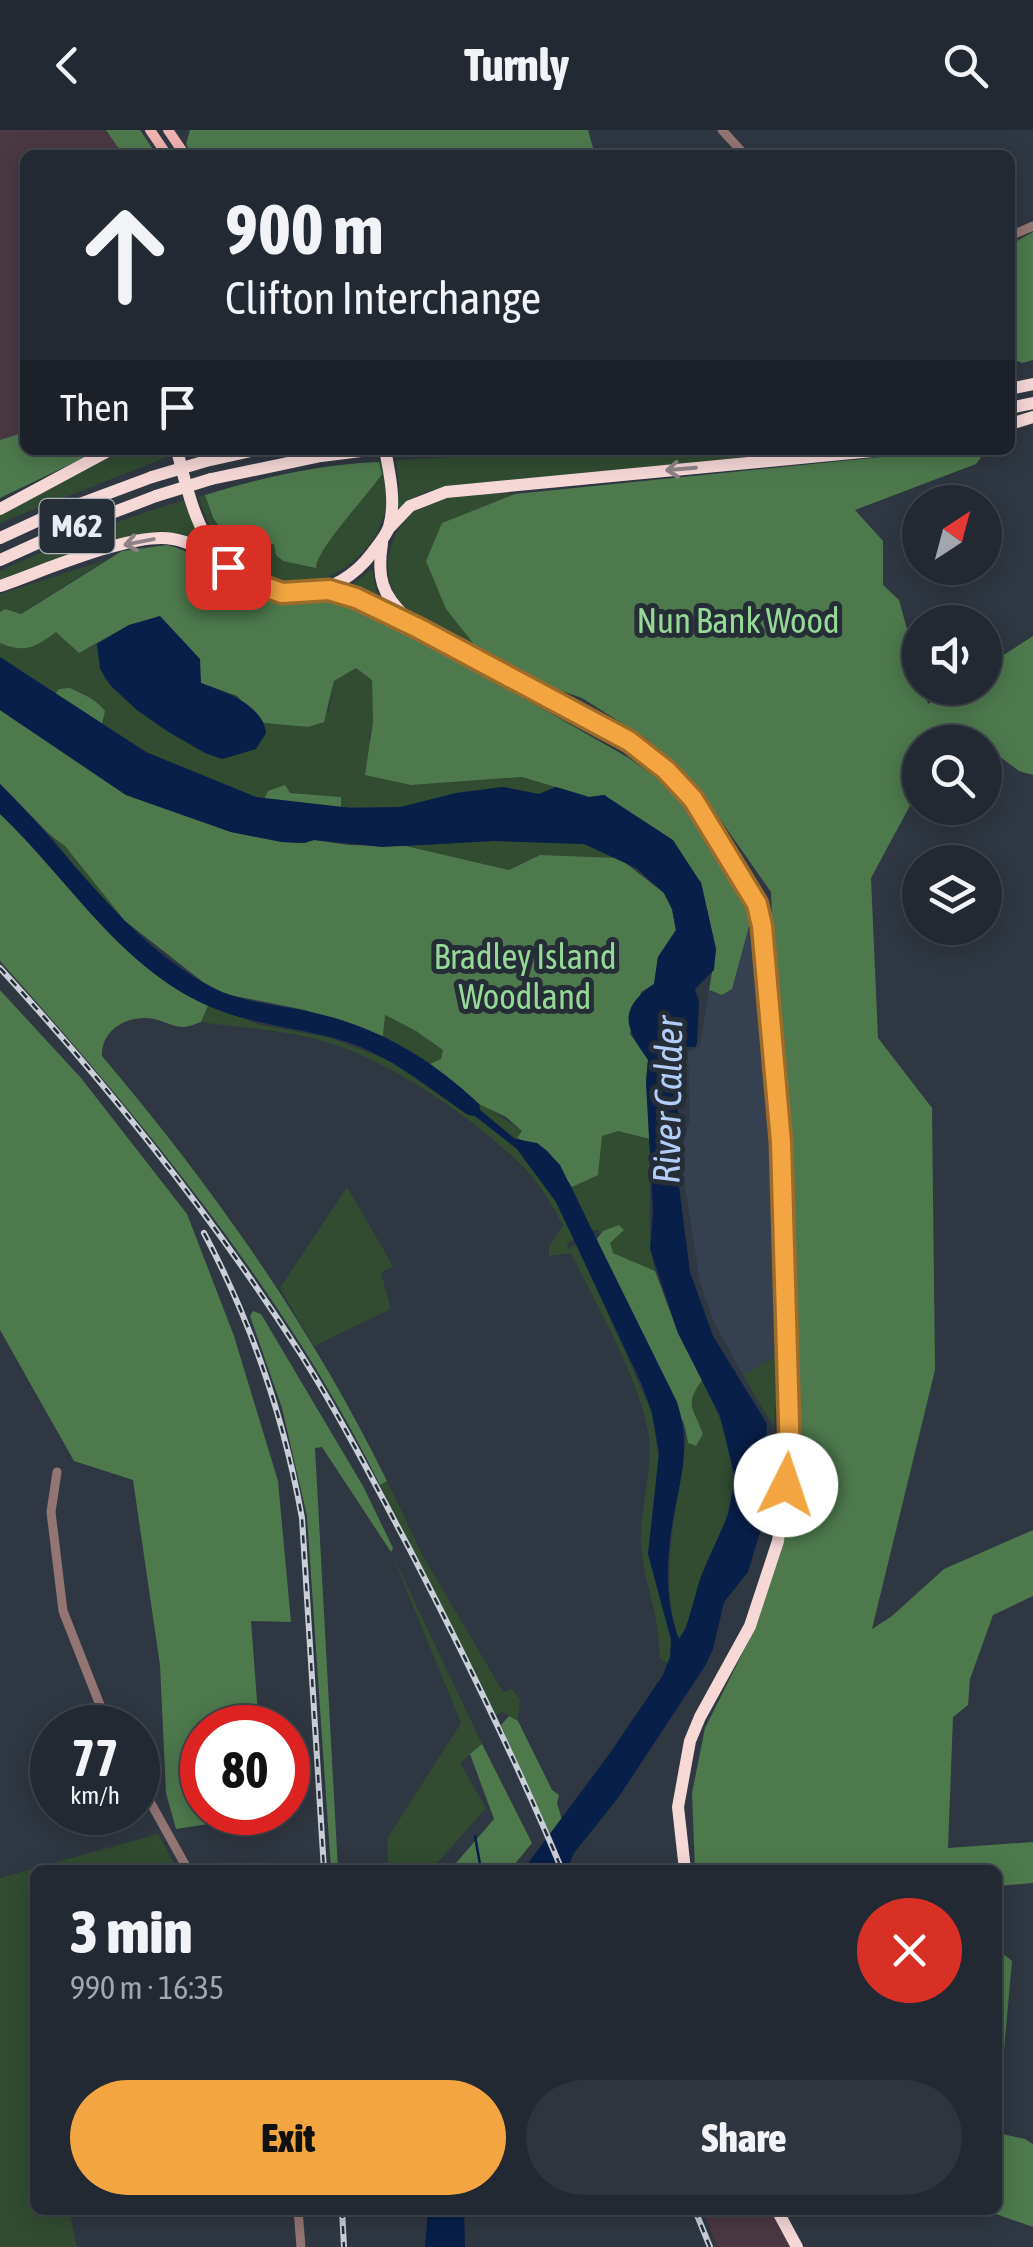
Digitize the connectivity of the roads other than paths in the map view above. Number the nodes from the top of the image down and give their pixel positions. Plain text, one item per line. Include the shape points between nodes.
1 (722, 130) edge
2 (740, 150) edge
3 (101, 455) edge
4 (178, 455) edge
5 (235, 455) edge
6 (329, 455) edge
7 (386, 455) edge
8 (831, 455) edge
9 (0, 508) edge
10 (386, 533) junction
11 (0, 538) edge
12 (0, 560) edge
13 (228, 567) junction
14 (0, 586) edge
15 (329, 590) junction
16 (420, 629) junction
17 (57, 1472) dead end
18 (100, 1705) edge
19 (160, 1822) edge
20 (185, 1865) edge
21 (684, 1865) edge
22 (298, 2215) edge
23 (780, 2215) edge
24 (301, 2247) edge
25 (797, 2247) edge

1 - 2 street
3 - 9 highway
4 - 13 highway via 195,513
5 - 11 highway, M62, bridge via 152,477
6 - 12 highway, M62, bridge via 211,478
7 - 10 highway via 392,498
8 -> 10 highway via 446,492 410,506
10 - 15 highway via 359,570
10 - 16 highway via 381,586
13 -> 14 highway via 190,543 168,538 124,545
13 - 15 highway via 282,593
15 - 16 highway
16 - 21 highway via 612,731 658,763 693,799 757,904 781,1142 790,1458 778,1541 750,1626 690,1741 678,1807
17 - 18 street via 52,1512 63,1611
19 - 20 street
22 - 24 street
23 - 25 highway

